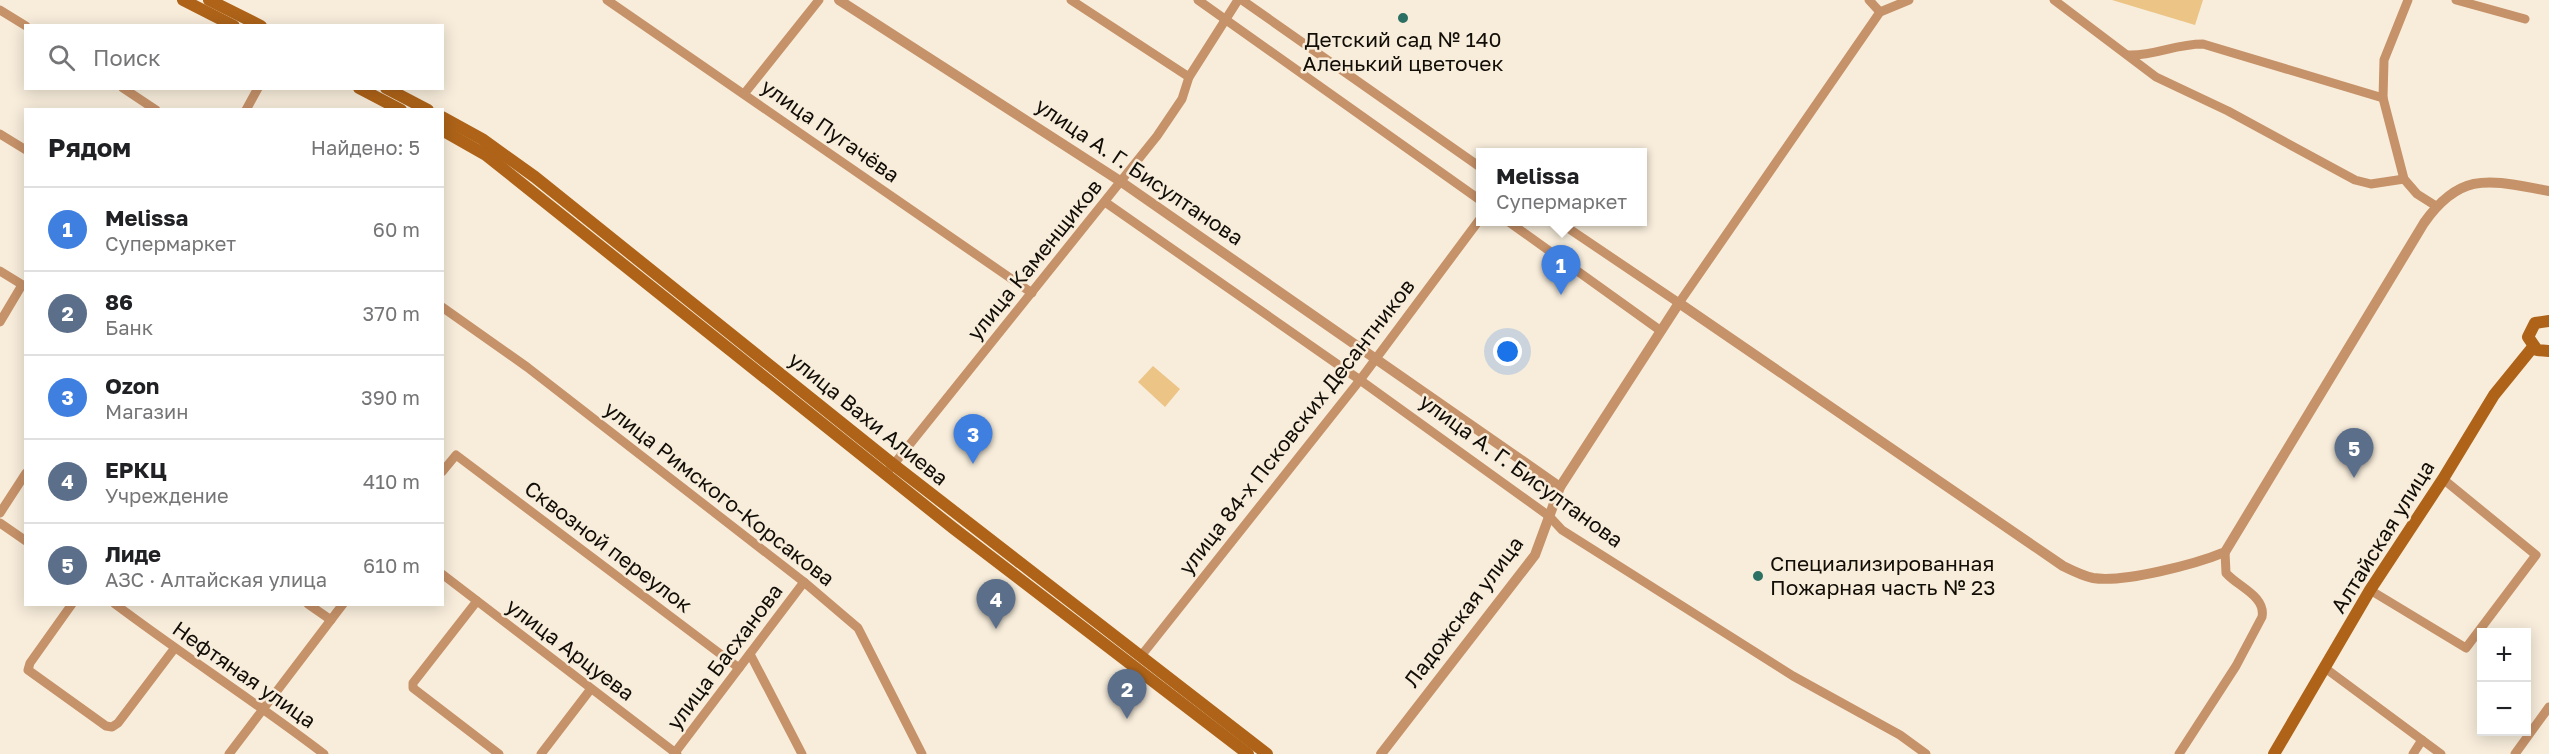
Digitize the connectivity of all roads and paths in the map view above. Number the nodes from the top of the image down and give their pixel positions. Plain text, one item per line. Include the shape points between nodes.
1 (183, 0) edge
2 (209, 0) edge
3 (608, 0) edge
4 (819, 0) edge
5 (839, 0) edge
6 (1071, 0) edge
7 (1198, 0) edge
8 (1240, 0) edge
9 (1869, 0) edge
10 (1909, 0) edge
11 (2054, 0) edge
12 (2408, 0) edge
13 (2457, 0) edge
14 (0, 10) edge
15 (1880, 12) junction
16 (1225, 19) junction
17 (2525, 19) dead end
18 (230, 24) edge
19 (257, 24) edge
20 (24, 26) edge
21 (2128, 55) junction
22 (1190, 77) junction
23 (126, 90) edge
24 (257, 90) edge
25 (363, 90) edge
26 (390, 90) edge
27 (744, 94) junction
28 (2383, 98) junction
29 (153, 108) edge
30 (247, 108) edge
31 (397, 108) edge
32 (424, 108) edge
33 (444, 118) edge
34 (444, 131) edge
35 (0, 134) edge
36 (24, 149) edge
37 (1476, 164) edge
38 (2404, 179) junction
39 (1120, 181) junction
40 (2549, 191) edge
41 (1476, 197) edge
42 (1105, 202) junction
43 (2436, 206) junction
44 (1476, 224) edge
45 (1515, 226) edge
46 (1565, 226) edge
47 (0, 271) edge
48 (24, 286) edge
49 (1032, 293) junction
50 (1679, 303) junction
51 (444, 309) edge
52 (2549, 319) edge
53 (0, 321) edge
54 (1661, 331) junction
55 (2533, 347) junction
56 (2549, 351) edge
57 (1376, 358) junction
58 (1360, 380) junction
59 (444, 469) edge
60 (890, 470) junction
61 (24, 476) edge
62 (2443, 479) junction
63 (1560, 487) junction
64 (0, 513) edge
65 (1548, 516) junction
66 (0, 523) edge
67 (24, 540) edge
68 (2225, 552) junction
69 (444, 576) edge
70 (804, 582) junction
71 (2370, 590) junction
72 (477, 601) junction
73 (71, 606) edge
74 (118, 606) edge
75 (311, 606) edge
76 (342, 606) edge
77 (331, 620) junction
78 (174, 648) junction
79 (750, 654) junction
80 (1141, 656) junction
81 (740, 668) junction
82 (2325, 668) junction
83 (590, 690) junction
84 (2549, 707) edge
85 (263, 708) junction
86 (2422, 740) junction
87 (675, 753) edge
88 (229, 754) edge
89 (324, 754) edge
90 (499, 754) edge
91 (541, 754) edge
92 (802, 754) edge
93 (922, 754) edge
94 (1248, 754) edge
95 (1267, 754) edge
96 (1381, 754) edge
97 (1926, 754) edge
98 (2179, 754) edge
99 (2274, 754) edge
100 (2413, 754) edge
101 (2441, 754) edge
102 (2515, 754) edge

1 - 18 main road
2 - 19 main road
3 - 27 street, улица Пугачёва
4 - 27 street
5 - 39 street, улица А. Г. Бисултанова
6 - 22 street
7 - 16 street
8 - 16 street, улица Каменщиков
8 - 37 street
9 - 15 street
10 - 15 street
11 - 21 street
12 - 28 street via 2384,60
13 - 17 street
14 - 20 street
15 - 50 street
16 - 22 street, улица Каменщиков
16 - 41 street
21 - 28 street via 2144,56 2174,46 2203,44
21 - 38 street via 2171,86 2229,111 2355,180 2371,184
22 - 39 street, улица Каменщиков via 1182,99
23 - 29 street
24 - 30 street
25 - 31 main road
26 - 32 main road
27 - 49 street, улица Пугачёва
28 - 38 street
33 - 60 main road, улица Вахи Алиева via 482,139 535,177
34 - 60 main road, улица Вахи Алиева via 486,155
35 - 36 street
38 - 43 street via 2417,194
39 - 42 street, улица Каменщиков
39 - 57 street, улица А. Г. Бисултанова
40 - 43 street via 2480,182 2449,194
42 - 49 street, улица Каменщиков
42 - 58 street, улица А. Г. Бисултанова
43 - 68 street
44 - 57 street, улица 84-х Псковских Десантников
45 - 54 street
46 - 50 street
47 - 48 street
48 - 53 street
49 - 60 street, улица Каменщиков
50 - 54 street, Ладожская улица
50 - 68 street via 2070,570 2092,578 2125,578
51 - 70 street, улица Римского-Корсакова via 527,368
52 - 55 main road via 2531,327 2528,337
54 - 63 street, Ладожская улица
55 - 56 main road
55 - 62 main road, Алтайская улица via 2494,395
57 - 58 street, улица 84-х Псковских Десантников
57 - 63 street, улица А. Г. Бисултанова
58 - 65 street, улица А. Г. Бисултанова
58 - 80 street, улица 84-х Псковских Десантников
59 - 81 street, Сквозной переулок via 456,454
60 - 80 main road, улица Вахи Алиева
60 - 94 main road, улица Вахи Алиева
61 - 64 street
62 - 71 main road, Алтайская улица
62 - 71 street via 2536,555 2466,648
63 - 65 street, Ладожская улица
65 - 96 street, Ладожская улица via 1535,555
65 - 97 street, улица А. Г. Бисултанова via 1562,530 1793,676 1900,735
66 - 67 street
68 - 98 street via 2226,573 2259,601 2262,617
69 - 72 street, улица Арцуева
70 - 79 street, улица Басханова
70 - 93 street, улица Римского-Корсакова via 858,628
71 - 82 main road, Алтайская улица
72 - 83 street, улица Арцуева
72 - 90 street via 413,688
73 - 78 street via 28,670 106,726 118,723
74 - 78 street, Нефтяная улица
75 - 77 street
76 - 77 street
77 - 85 street
78 - 85 street, Нефтяная улица
79 - 81 street, улица Басханова
79 - 92 street
80 - 95 main road, улица Вахи Алиева
81 - 87 street, улица Басханова
82 - 86 street
82 - 99 main road, Алтайская улица
83 - 87 street, улица Арцуева
83 - 91 street
84 - 102 street
85 - 88 street
85 - 89 street, Нефтяная улица
86 - 100 street
86 - 101 street

